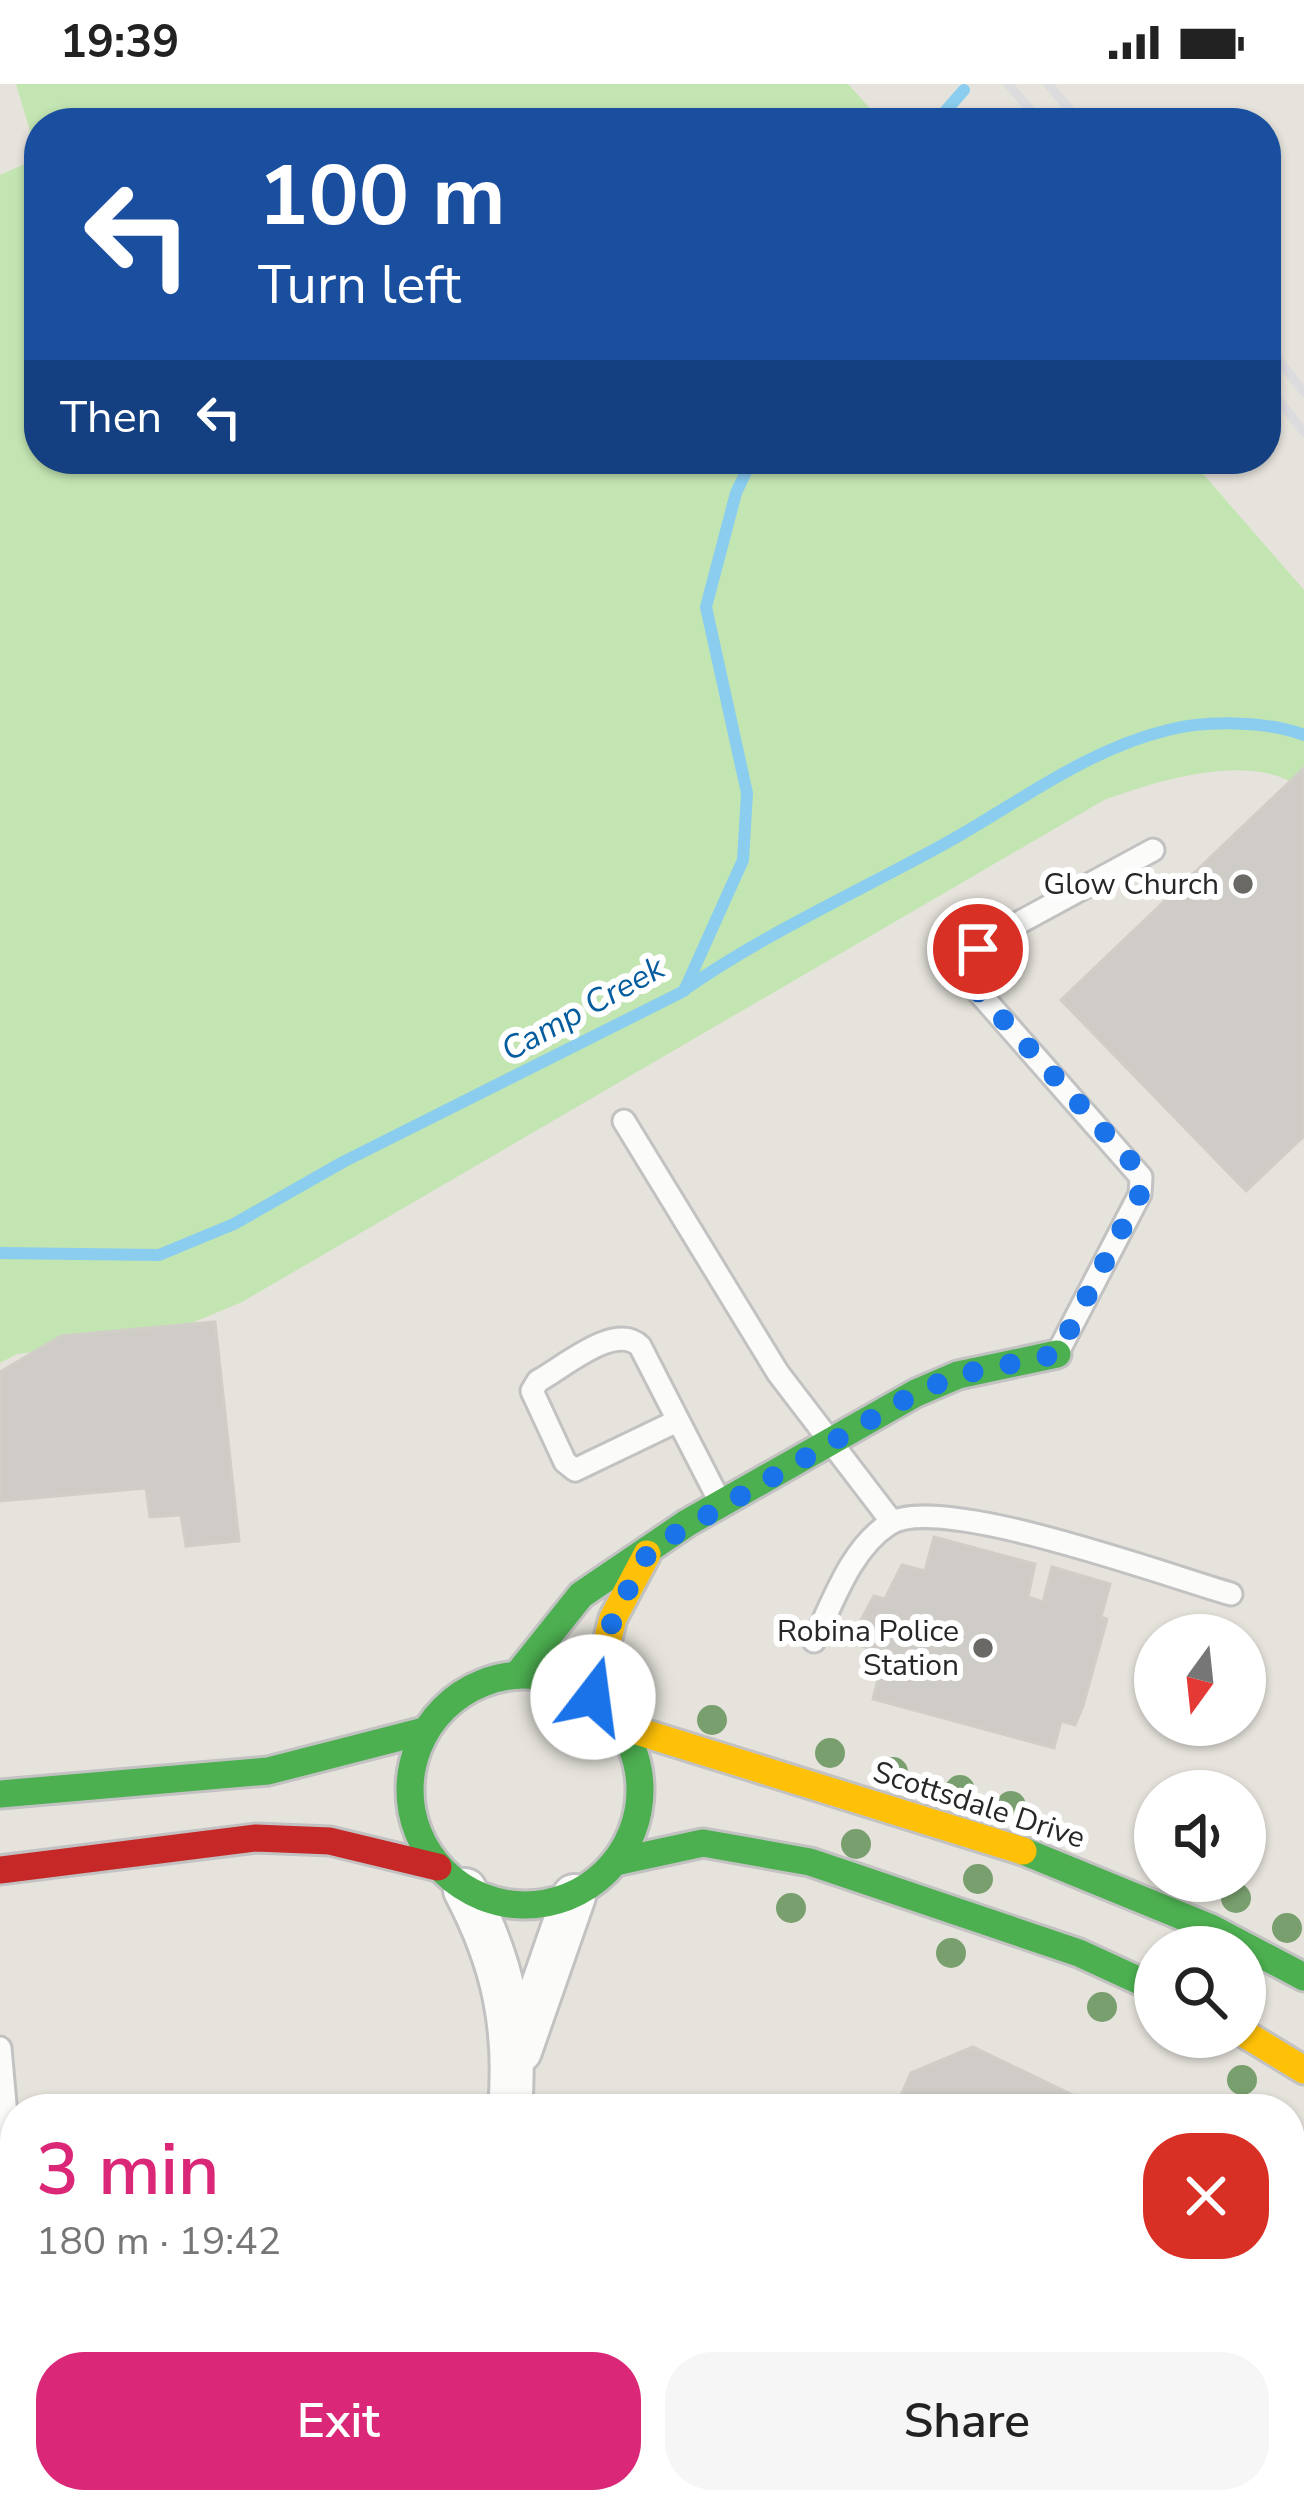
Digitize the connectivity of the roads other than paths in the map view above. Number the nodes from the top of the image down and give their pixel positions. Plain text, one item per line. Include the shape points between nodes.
1 (1153, 850) dead end
2 (624, 1120) dead end
3 (1057, 1354) joint
4 (677, 1421) junction
5 (828, 1441) junction
6 (721, 1504) junction
7 (892, 1522) junction
8 (650, 1549) junction
9 (1231, 1594) dead end
10 (814, 1640) dead end
11 (517, 1675) junction
12 (593, 1697) junction
13 (621, 1726) junction
14 (424, 1732) junction
15 (0, 1794) edge
16 (615, 1862) junction
17 (0, 1870) edge
18 (452, 1878) junction
19 (574, 1896) junction
20 (1304, 1977) edge
21 (1134, 1978) edge
22 (1266, 2047) edge
23 (0, 2048) edge
24 (1304, 2070) edge
25 (512, 2092) edge
26 (4, 2094) edge

1 - 3 lane via 987,940 973,963 974,987 1141,1177 1140,1194
2 - 5 lane
3 - 5 main road via 958,1375
4 - 4 lane via 640,1346 626,1336 532,1391 574,1470
4 - 6 lane
5 - 6 main road
5 - 7 lane
6 - 8 main road
7 - 9 lane via 942,1517 991,1524
7 - 10 lane via 850,1570
8 - 11 main road via 581,1595
8 - 12 main road via 613,1618
11 - 12 main road via 557,1679
11 - 14 main road via 478,1684
12 - 13 main road
13 - 16 main road via 638,1762 641,1802
13 - 20 main road, Scottsdale Drive via 1044,1857
14 - 15 main road via 268,1771
14 - 18 main road via 409,1802 418,1836
16 - 19 main road
16 - 21 main road via 703,1844 773,1854 910,1893
17 - 18 main road via 294,1838 341,1842
18 - 19 main road via 499,1904
18 - 25 street via 501,1966
19 - 25 street
22 - 24 main road
23 - 26 lane

